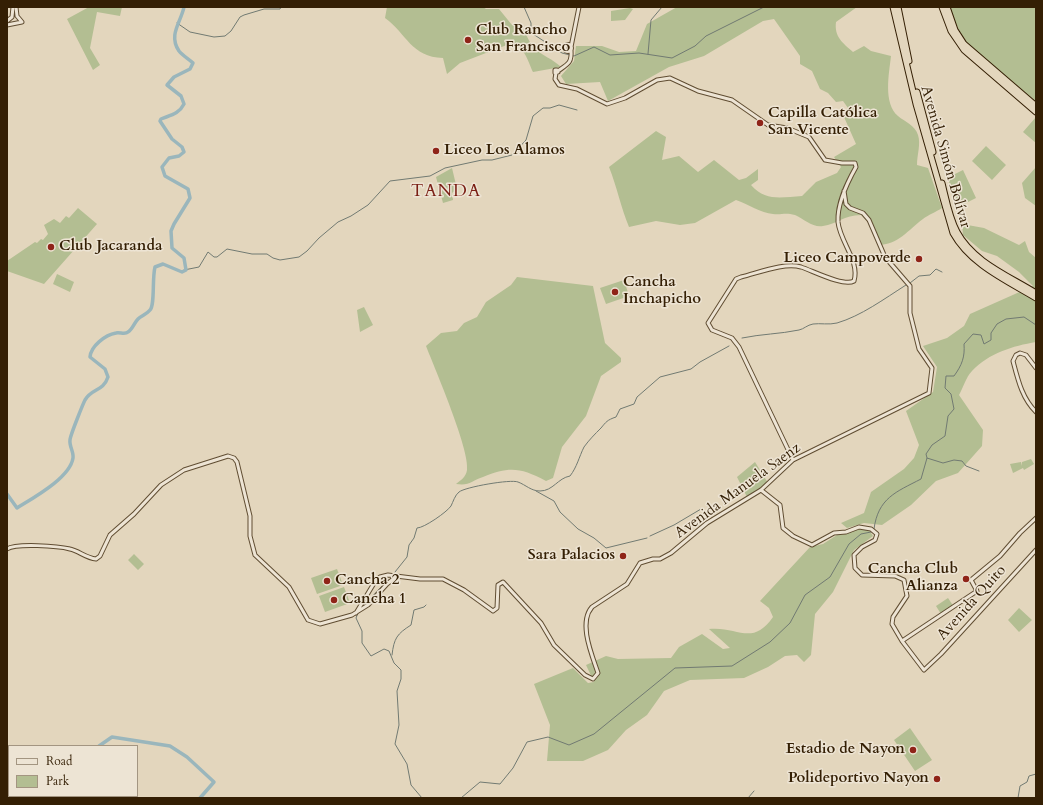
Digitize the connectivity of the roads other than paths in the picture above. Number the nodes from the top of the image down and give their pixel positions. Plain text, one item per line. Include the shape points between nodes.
1 (579, 7) edge
2 (893, 7) edge
3 (898, 7) edge
4 (942, 7) edge
5 (947, 7) edge
6 (15, 8) edge
7 (8, 21) edge
8 (9, 25) edge
9 (1011, 88) junction
10 (1036, 106) edge
11 (1036, 112) edge
12 (844, 191) junction
13 (1036, 293) edge
14 (1036, 298) edge
15 (1036, 368) edge
16 (1036, 412) edge
17 (793, 460) junction
18 (761, 490) junction
19 (1036, 518) edge
20 (7, 549) edge
21 (1036, 550) edge
22 (397, 576) junction
23 (356, 612) junction
24 (902, 641) junction

1 - 12 street via 569,48 570,63 558,71 555,79 559,85 578,89 607,104 625,98 657,80 667,78 698,91 732,100 768,125 787,128 809,137 825,160 856,163
2 - 14 highway, Avenida Simón Bolívar via 916,104 953,233 962,247 980,264
3 - 13 highway, Avenida Simón Bolívar via 910,70 957,232 978,257
4 - 9 highway via 951,31 964,50
5 - 9 highway via 955,30 964,44
6 - 7 street
6 - 8 street via 22,22
7 - 8 street
9 - 10 highway
9 - 11 highway
12 - 17 street, Avenida Manuela Saenz via 846,204 863,213 869,220 885,257 910,286 911,321 919,349 932,368 931,388 927,394
12 - 17 street via 838,222 852,259 854,281 850,283 837,280 798,267 772,268 736,279 708,322 712,330 730,337 740,347
15 - 16 street via 1024,354 1020,353 1014,358 1020,384 1027,401
17 - 18 street, Avenida Manuela Saenz
18 - 22 street, Avenida Manuela Saenz via 707,523 665,557 641,562 627,584 591,608 586,620 587,641 598,673 592,679 554,645 541,623 504,582 498,585 497,608 493,612 464,590 443,579
18 - 24 street via 780,505 783,529 809,544 815,545 834,533 859,527 869,528 877,534 875,540 853,557 854,566 862,575 895,576 905,582 906,598 892,622
19 - 24 street via 1000,556 971,580 978,591
20 - 23 street via 14,546 70,549 96,559 110,535 161,485 184,470 232,457 237,462 250,516 250,536 255,555 289,587 306,618 318,625
21 - 24 street, Avenida Quito via 924,670
22 - 23 street via 386,584 368,605
22 - 23 street via 388,574 378,577

